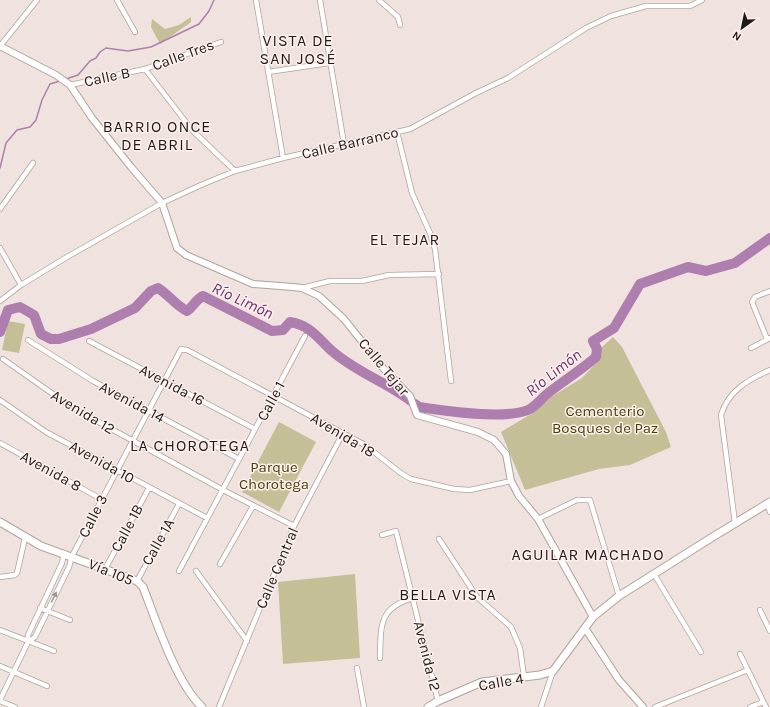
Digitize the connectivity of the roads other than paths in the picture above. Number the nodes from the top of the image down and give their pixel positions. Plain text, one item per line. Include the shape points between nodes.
1 (37, 0) edge
2 (117, 0) edge
3 (256, 0) edge
4 (320, 0) edge
5 (379, 0) edge
6 (702, 0) edge
7 (400, 25) dead end
8 (135, 32) dead end
9 (221, 42) dead end
10 (0, 46) edge
11 (329, 63) junction
12 (145, 69) junction
13 (268, 72) junction
14 (70, 85) junction
15 (397, 132) junction
16 (344, 144) junction
17 (283, 158) junction
18 (33, 163) dead end
19 (236, 170) junction
20 (162, 203) junction
21 (0, 209) edge
22 (0, 248) edge
23 (439, 274) junction
24 (21, 286) junction
25 (302, 288) junction
26 (770, 291) edge
27 (0, 301) edge
28 (304, 336) dead end
29 (768, 339) edge
30 (28, 340) dead end
31 (89, 341) dead end
32 (751, 348) dead end
33 (181, 349) joint
34 (3, 359) dead end
35 (770, 370) edge
36 (164, 381) junction
37 (451, 381) dead end
38 (274, 396) junction
39 (0, 400) edge
40 (148, 410) junction
41 (256, 429) junction
42 (343, 433) junction
43 (132, 441) junction
44 (0, 443) edge
45 (239, 459) junction
46 (116, 470) junction
47 (511, 481) junction
48 (149, 488) junction
49 (223, 490) junction
50 (101, 499) junction
51 (769, 503) edge
52 (179, 504) junction
53 (253, 506) junction
54 (770, 512) edge
55 (207, 518) junction
56 (538, 519) junction
57 (0, 522) edge
58 (734, 523) junction
59 (294, 526) junction
60 (382, 535) dead end
61 (25, 538) junction
62 (440, 539) dead end
63 (64, 553) junction
64 (72, 556) junction
65 (220, 564) dead end
66 (106, 569) junction
67 (179, 571) dead end
68 (196, 572) dead end
69 (654, 574) junction
70 (0, 577) edge
71 (137, 581) junction
72 (619, 596) junction
73 (413, 598) junction
74 (40, 608) junction
75 (760, 610) dead end
76 (47, 611) junction
77 (593, 616) junction
78 (70, 620) dead end
79 (585, 628) junction
80 (0, 630) edge
81 (770, 630) edge
82 (247, 641) junction
83 (28, 642) junction
84 (54, 651) dead end
85 (701, 652) dead end
86 (740, 654) dead end
87 (380, 658) dead end
88 (0, 666) edge
89 (358, 668) dead end
90 (748, 670) junction
91 (13, 671) junction
92 (553, 671) junction
93 (524, 677) junction
94 (47, 686) dead end
95 (0, 700) edge
96 (438, 701) junction
97 (763, 702) junction
98 (15, 707) edge
99 (202, 707) edge
100 (218, 707) edge
101 (364, 707) edge
102 (428, 707) edge
103 (541, 707) edge
104 (643, 707) edge
105 (655, 707) edge
106 (750, 707) edge
107 (766, 707) edge

1 - 10 street
2 - 8 street
3 - 13 street
4 - 11 street
5 - 7 street via 398,17
6 - 15 street, Calle Barranco via 690,6 646,6 611,16 586,28 508,78 476,93 423,124
9 - 12 street, Calle Tres
10 - 14 street
11 - 13 street
11 - 16 street
12 - 14 street, Calle B
12 - 19 street via 192,130
13 - 17 street
14 - 20 street via 92,118
15 - 16 street, Calle Barranco
15 - 23 street via 412,193 435,249
16 - 17 street, Calle Barranco
17 - 19 street, Calle Barranco
18 - 21 street
19 - 20 street, Calle Barranco
20 - 24 street, Calle Barranco
20 - 25 street, Calle Tejar via 177,248 186,255 253,284
22 - 24 street
23 - 25 street via 390,275 362,281 330,281
23 - 37 street
24 - 27 street, Calle Barranco
25 - 47 street, Calle Tejar via 319,296 344,318 383,368 410,396 417,415 478,432 494,440 506,454
26 - 29 street via 755,297 752,302
28 - 38 street, Calle 1
29 - 32 street
30 - 40 street, Avenida 14 via 93,381
31 - 36 street, Avenida 16
33 - 36 street, Calle 3
33 - 38 street, Avenida 18
34 - 43 street, Avenida 12 via 73,408
35 - 58 street via 755,376 734,392 721,415
36 - 40 street, Calle 3
36 - 41 street, Avenida 16
38 - 41 street, Calle 1
38 - 42 street, Avenida 18
39 - 46 street, Avenida 10 via 46,432
40 - 43 street, Calle 3
40 - 45 street, Avenida 14
41 - 45 street, Calle 1
42 - 47 street, Avenida 18 via 365,445 411,479 470,490
42 - 59 street, Calle Central
43 - 46 street, Calle 3
43 - 49 street, Avenida 12
44 - 50 street, Avenida 8
45 - 49 street, Calle 1
46 - 48 street, Avenida 10
46 - 50 street, Calle 3
47 - 56 street, Calle Tejar via 519,496
48 - 52 street, Avenida 10
48 - 66 street, Calle 1B
49 - 53 street, Avenida 12
49 - 55 street, Calle 1
50 - 64 street, Calle 3
51 - 54 street
51 - 58 main road
52 - 55 street, Avenida 10
52 - 71 street, Calle 1A
53 - 59 street, Avenida 12
53 - 65 street
55 - 67 street, Calle 1
56 - 72 street via 577,500 590,500
56 - 77 street, Calle Tejar
57 - 61 main road, Vía 105
58 - 69 main road
59 - 82 street, Calle Central
60 - 73 street, Avenida 12 via 396,532
61 - 63 main road, Vía 105
61 - 70 street via 17,573
62 - 93 street via 477,597 511,627 520,648
63 - 64 main road, Vía 105
63 - 74 street via 62,563
64 - 66 main road, Vía 105
76 -> 64 street, Calle 3
66 - 71 main road, Vía 105
68 - 82 street
69 - 72 main road
69 - 85 street
71 - 99 main road, Vía 105 via 142,587 178,671
72 - 77 main road
73 - 87 street via 400,602 386,614 381,630
73 - 96 street, Avenida 12
74 - 76 street
74 - 83 street via 28,635
75 - 81 street
76 - 78 street
76 - 83 street, Calle 3 via 35,637
77 - 79 main road
79 - 92 main road
79 - 104 street via 619,680
80 - 83 street
82 - 100 street, Calle Central
83 - 84 street
83 - 91 street
86 - 90 street
88 - 91 street
89 - 101 street
90 - 97 street
90 - 105 street
91 - 94 street
91 - 95 street
92 - 93 main road, Calle 4
92 - 103 street
93 - 96 main road, Calle 4 via 482,682
95 - 98 street
96 - 102 main road, Calle 4
97 - 106 street
97 - 107 street

